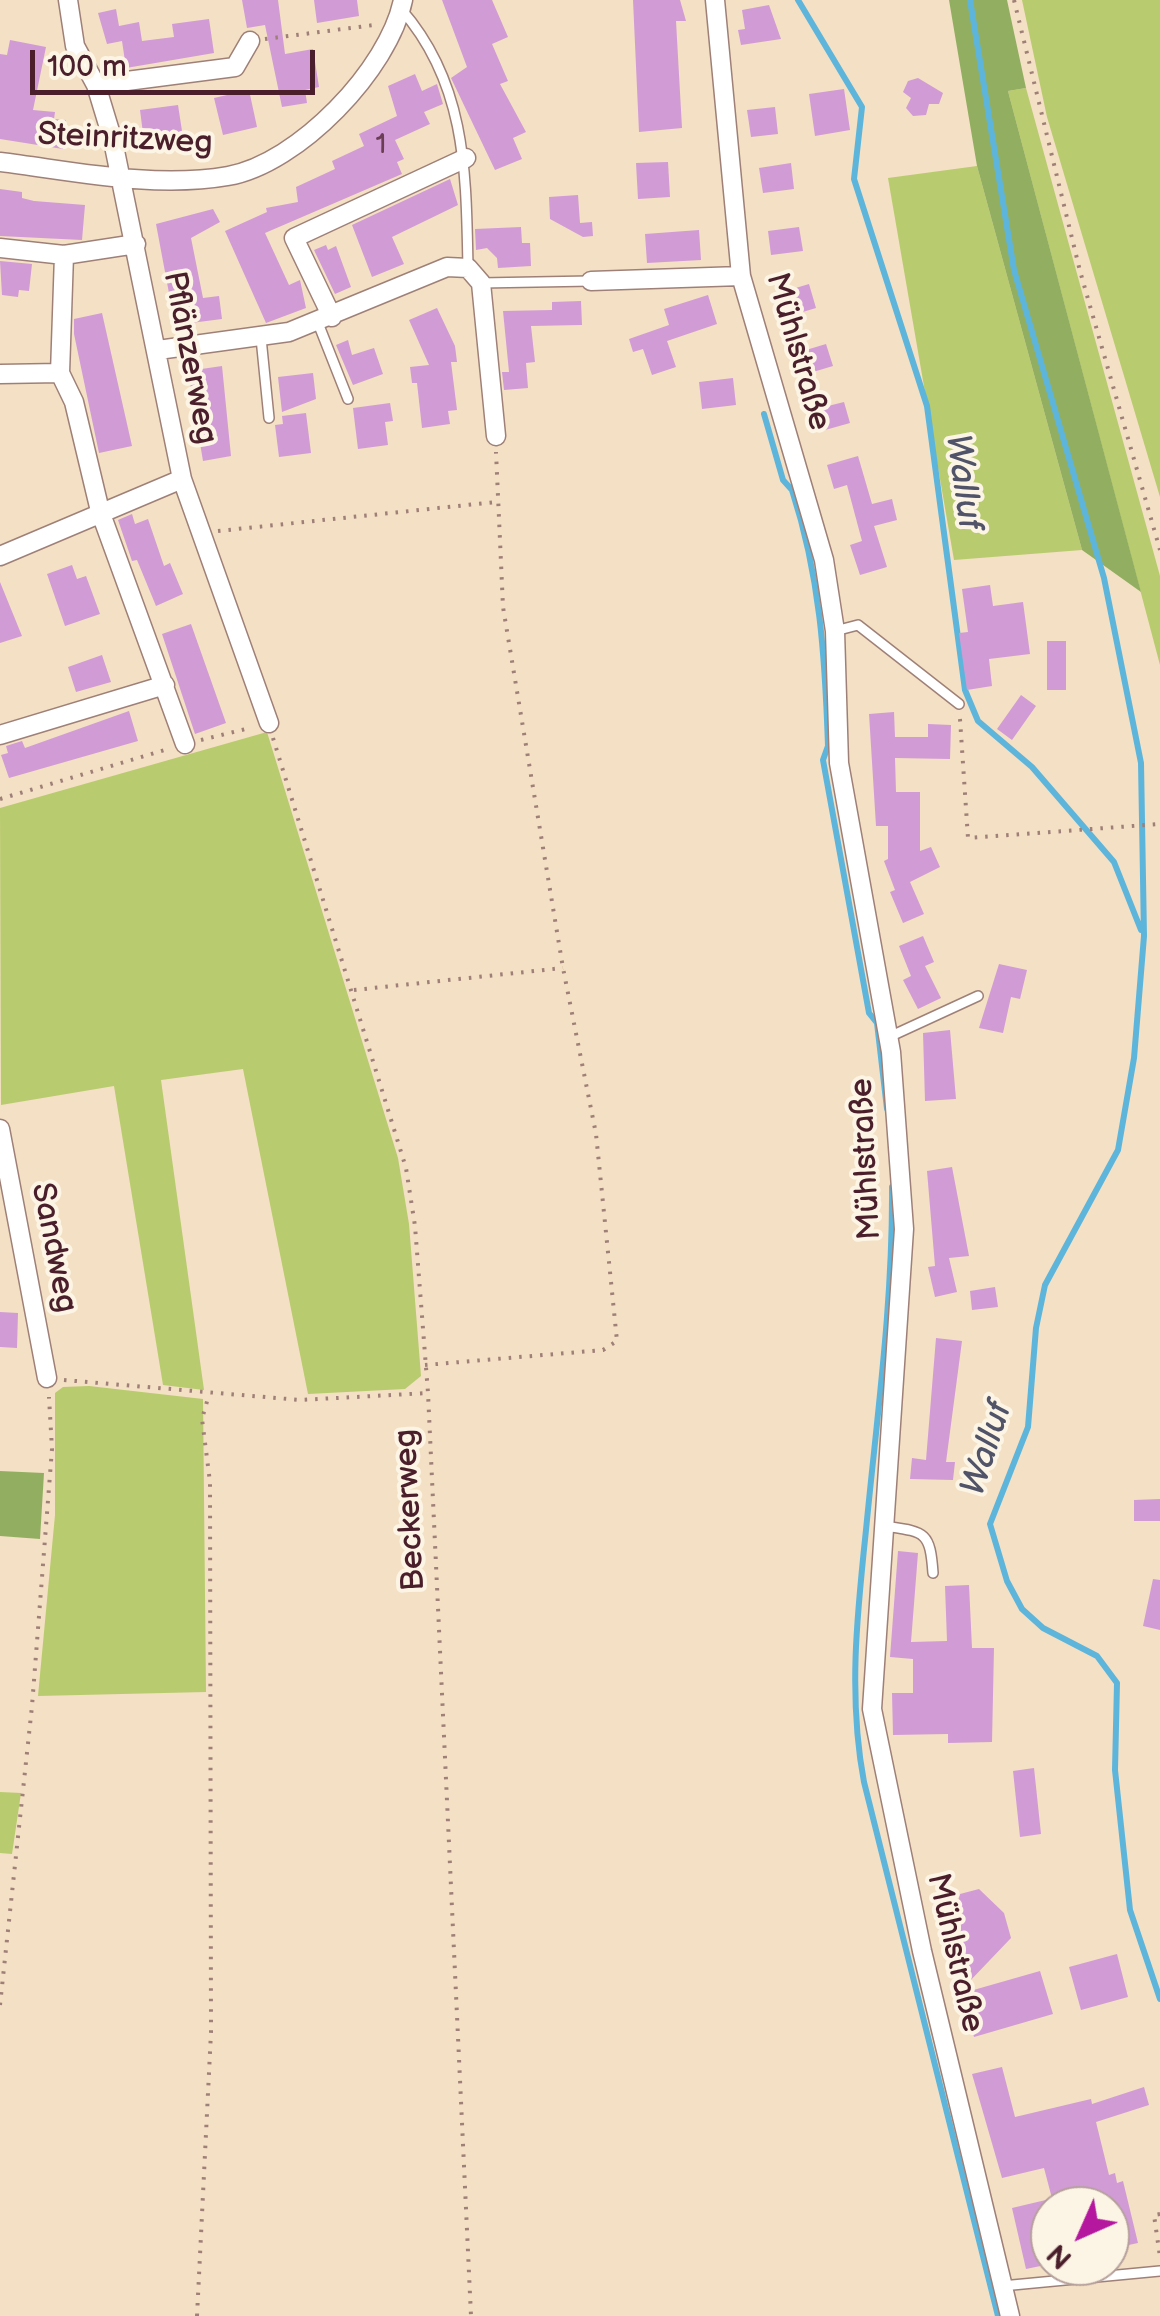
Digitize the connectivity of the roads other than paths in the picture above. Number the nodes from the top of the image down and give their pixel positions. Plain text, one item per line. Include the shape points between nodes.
1 (68, 0) edge
2 (716, 0) edge
3 (402, 4) edge
4 (250, 41) road end
5 (96, 85) junction
6 (466, 158) junction
7 (0, 162) edge
8 (118, 176) junction
9 (136, 244) junction
10 (0, 248) edge
11 (64, 255) junction
12 (468, 268) junction
13 (742, 276) junction
14 (592, 281) joint
15 (481, 283) junction
16 (325, 320) junction
17 (260, 338) junction
18 (158, 350) junction
19 (60, 373) junction
20 (0, 374) edge
21 (348, 400) dead end
22 (270, 418) dead end
23 (496, 436) road end
24 (182, 479) junction
25 (100, 511) junction
26 (0, 556) edge
27 (835, 631) junction
28 (165, 685) junction
29 (960, 704) road end
30 (268, 723) road end
31 (0, 735) edge
32 (185, 744) road end
33 (978, 996) dead end
34 (889, 1037) junction
35 (0, 1129) edge
36 (48, 1378) road end
37 (883, 1526) junction
38 (933, 1573) dead end
39 (1160, 2271) edge
40 (1002, 2286) junction
41 (1010, 2316) edge

1 - 5 street, Pflänzerweg via 75,46
2 - 13 street, Mühlstraße
3 - 6 lane via 455,102
3 - 8 street, Steinritzweg via 379,59 346,103 284,150 231,176
4 - 5 street via 235,67
5 - 8 street, Pflänzerweg
6 - 12 lane
6 - 16 street via 294,238
7 - 8 street, Steinritzweg
8 - 9 street, Pflänzerweg
9 - 11 street
9 - 18 street, Pflänzerweg
10 - 11 street
11 - 19 street
12 - 15 street
12 - 16 street via 447,267
13 - 14 street
13 - 27 street, Mühlstraße via 814,525
14 - 15 lane
15 - 23 street
16 - 17 street
16 - 21 lane
17 - 18 street
17 - 22 lane
18 - 24 street, Pflänzerweg
19 - 20 street
19 - 25 street via 74,402
24 - 25 street
24 - 30 street, Pflänzerweg
25 - 26 street
25 - 28 street
27 - 29 lane via 858,625
27 - 34 street, Mühlstraße via 839,762
28 - 31 street
28 - 32 street
33 - 34 lane
34 - 37 street, Mühlstraße via 904,1229
35 - 36 street, Sandweg
37 - 38 lane via 927,1537
37 - 40 street, Mühlstraße via 875,1735
39 - 40 lane
40 - 41 street, Mühlstraße

